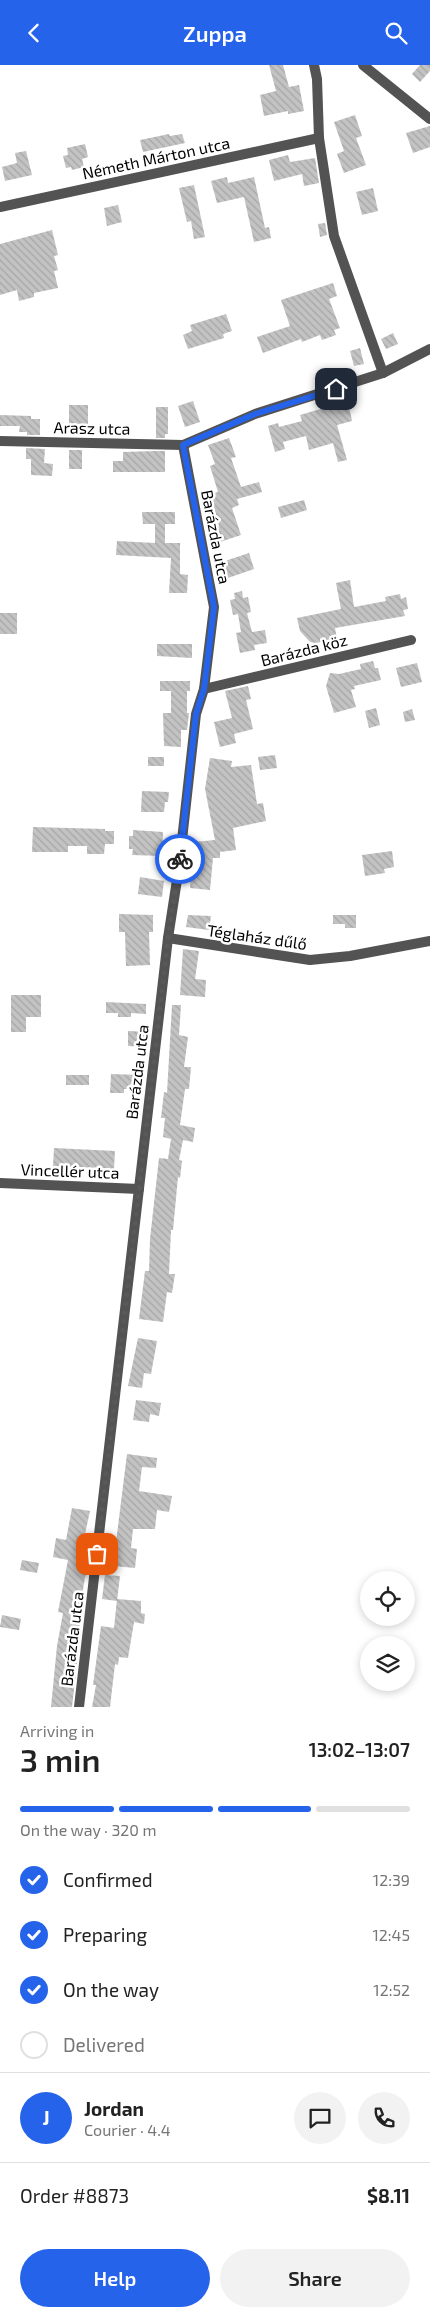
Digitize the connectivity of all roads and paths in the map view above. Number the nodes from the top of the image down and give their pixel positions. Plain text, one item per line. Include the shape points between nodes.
1 (314, 65) edge
2 (364, 65) edge
3 (430, 119) edge
4 (319, 138) junction
5 (0, 207) edge
6 (430, 349) edge
7 (383, 373) junction
8 (0, 441) edge
9 (183, 445) junction
10 (411, 639) dead end
11 (204, 689) junction
12 (168, 939) junction
13 (430, 941) edge
14 (0, 1183) edge
15 (139, 1189) junction
16 (79, 1707) edge

1 - 4 street
2 - 3 street
4 - 5 street, Németh Márton utca
4 - 7 street via 334,236
6 - 7 street
7 - 9 street via 255,414
8 - 9 street, Arasz utca
9 - 11 street, Barázda utca via 214,607
10 - 11 street, Barázda köz
11 - 12 street, Barázda utca via 196,714
12 - 13 street, Téglaház dűlő via 310,961
12 - 15 street, Barázda utca
14 - 15 street, Vincellér utca
15 - 16 street, Barázda utca

